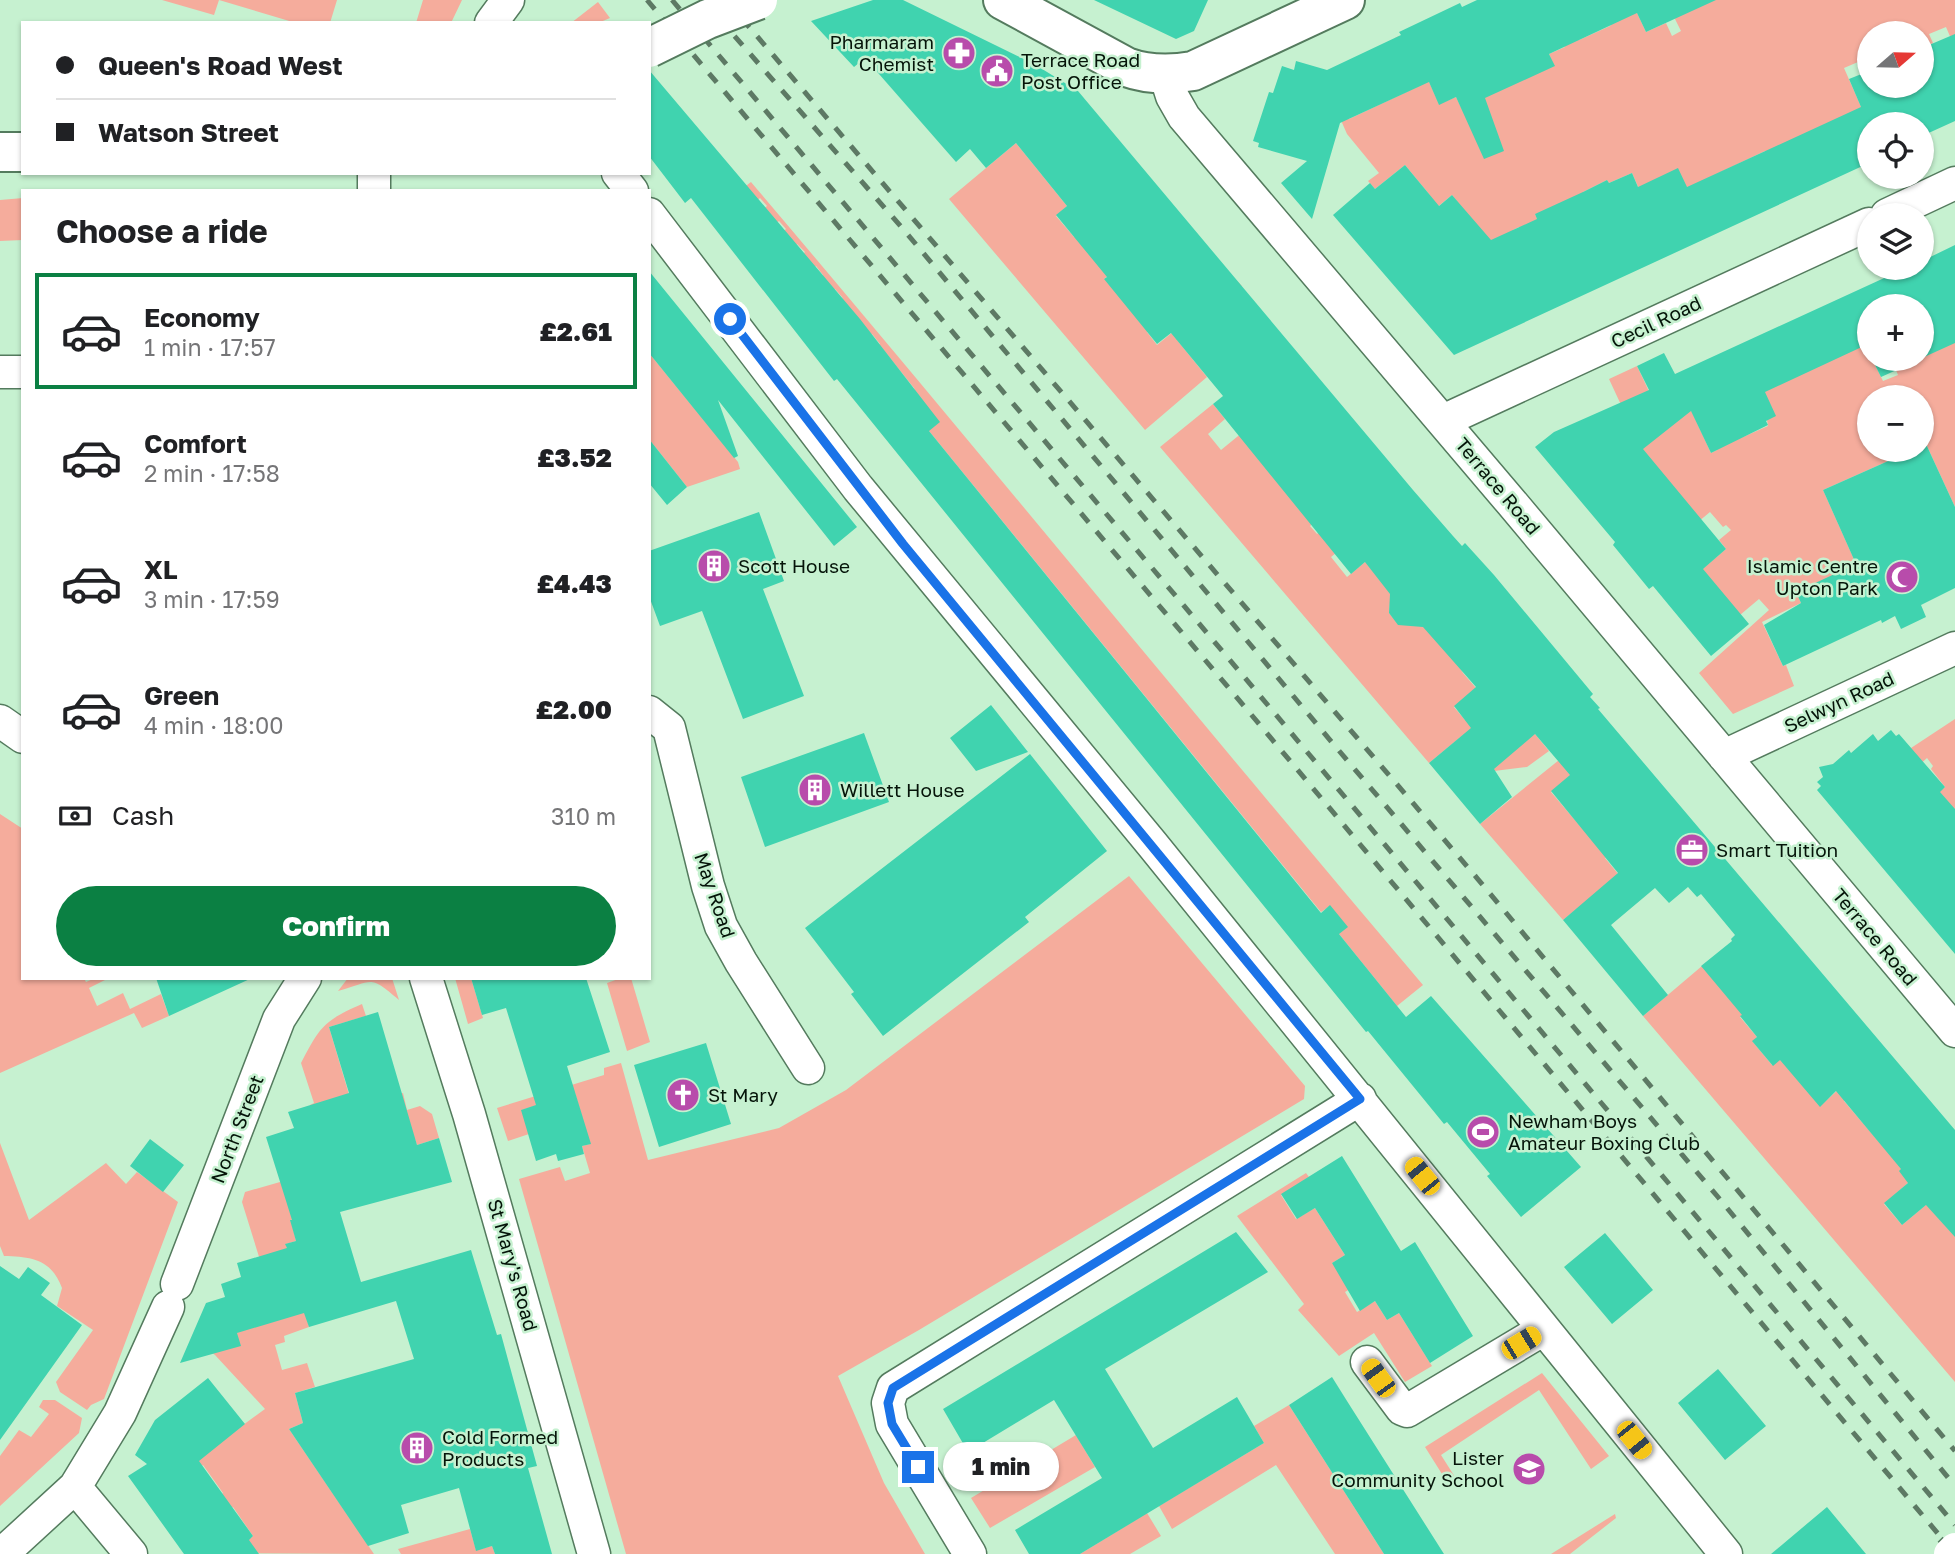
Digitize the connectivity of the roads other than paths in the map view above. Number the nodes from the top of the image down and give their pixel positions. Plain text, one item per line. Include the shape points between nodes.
1 (508, 0) edge
2 (758, 0) edge
3 (1003, 0) edge
4 (1345, 0) edge
5 (492, 21) edge
6 (651, 47) edge
7 (1165, 74) junction
8 (0, 152) edge
9 (21, 152) edge
10 (620, 175) edge
11 (1955, 184) edge
12 (630, 189) edge
13 (1913, 203) edge
14 (651, 217) edge
15 (1857, 229) edge
16 (21, 372) edge
17 (0, 373) edge
18 (1443, 421) junction
19 (1955, 648) edge
20 (651, 714) edge
21 (0, 721) edge
22 (21, 736) edge
23 (1724, 756) junction
24 (304, 980) edge
25 (427, 980) edge
26 (1955, 1031) edge
27 (808, 1069) dead end
28 (1360, 1099) junction
29 (1544, 1329) junction
30 (1367, 1362) dead end
31 (75, 1487) junction
32 (1955, 1549) edge
33 (2, 1554) edge
34 (131, 1554) edge
35 (594, 1554) edge
36 (970, 1554) edge
37 (1727, 1554) edge
38 (1950, 1554) edge

1 - 5 street
2 - 6 main road, bridge
3 - 7 main road via 1126,67
4 - 7 main road via 1193,71
7 - 18 street, Terrace Road via 1184,117
8 - 9 main road
10 - 12 street
11 - 13 street
14 - 28 street via 858,488
15 - 18 street, Cecil Road
16 - 17 street
18 - 23 street, Terrace Road
19 - 23 street, Selwyn Road
20 - 27 street, May Road via 669,728 721,926
21 - 22 street
23 - 26 street, Terrace Road
24 - 31 street, North Street via 279,1019 172,1295 120,1413
25 - 35 street, St Mary's Road
28 - 29 street
28 - 36 street via 893,1388 888,1403 892,1424
29 - 30 street via 1407,1411
29 - 37 street
31 - 33 street, North Street
31 - 34 street
32 - 38 street, bridge

